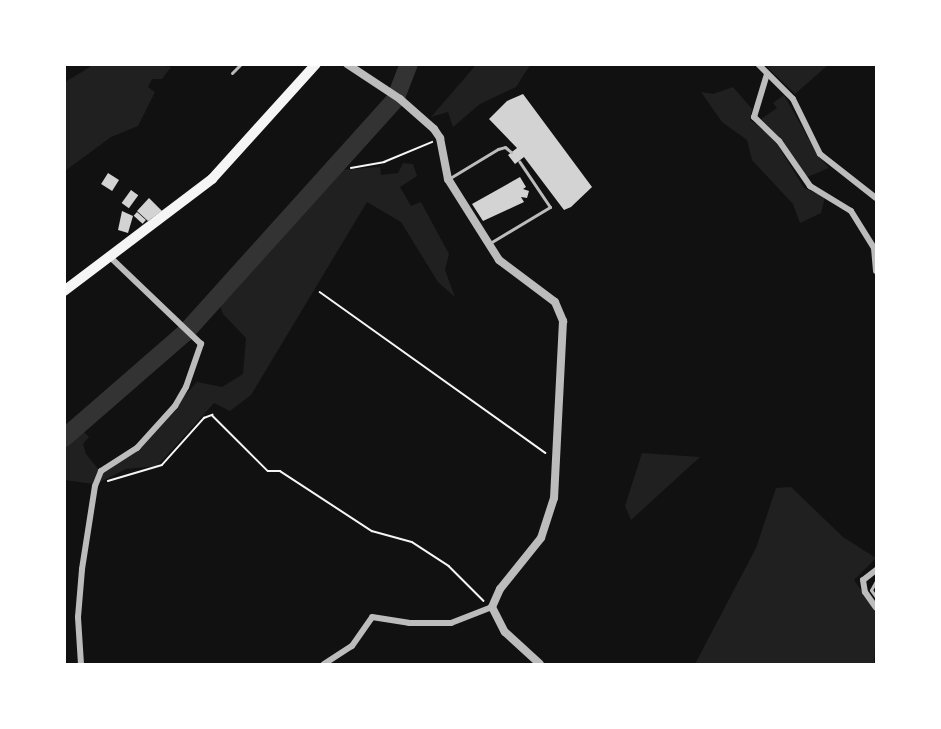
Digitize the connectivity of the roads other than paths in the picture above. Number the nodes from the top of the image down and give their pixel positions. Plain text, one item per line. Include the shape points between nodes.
1 (241, 64) edge
2 (316, 64) edge
3 (347, 64) edge
4 (758, 64) edge
5 (232, 73) dead end
6 (766, 74) junction
7 (511, 152) dead end
8 (519, 162) dead end
9 (448, 179) junction
10 (876, 198) edge
11 (489, 244) junction
12 (110, 257) junction
13 (876, 271) edge
14 (64, 291) edge
15 (876, 570) edge
16 (876, 581) edge
17 (876, 597) edge
18 (492, 607) junction
19 (876, 608) edge
20 (81, 664) edge
21 (324, 664) edge
22 (540, 664) edge

1 - 5 lane
2 - 12 main road via 212,179
3 - 9 street via 400,99 440,138
4 - 6 street
6 - 10 street via 793,99 820,154
6 - 13 street via 754,117 779,141 810,186 851,211 874,248
7 - 9 lane via 502,147
8 - 11 lane via 550,207
9 - 11 street
11 - 18 street via 508,268 555,302 563,321 555,490 544,531 500,588
12 - 14 main road
12 - 20 street via 192,331 201,344 182,396 137,448 101,471 95,486 78,617
15 - 19 street via 863,580 865,592
16 - 17 lane via 871,590
18 - 21 street via 451,623 409,623 372,617 352,646
18 - 22 street via 505,632

